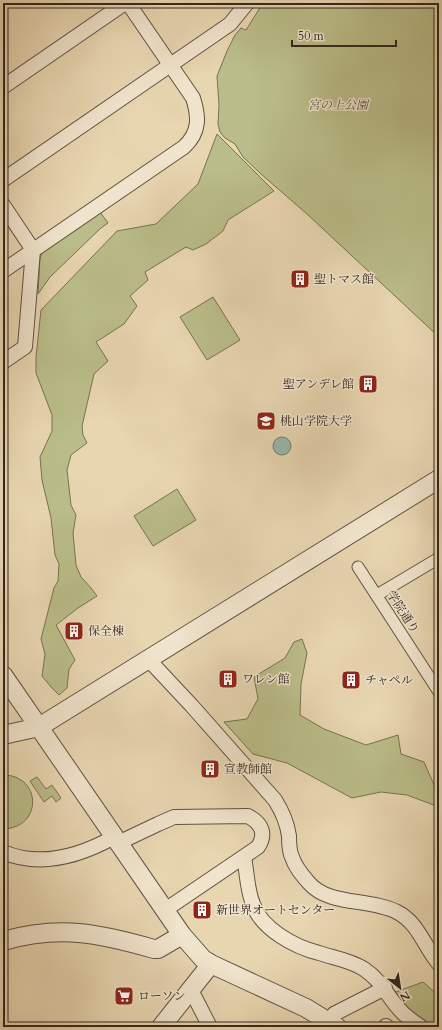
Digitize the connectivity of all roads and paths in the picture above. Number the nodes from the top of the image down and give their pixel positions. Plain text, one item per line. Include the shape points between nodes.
1 (126, 3) edge
2 (247, 3) edge
3 (171, 64) junction
4 (3, 87) edge
5 (3, 180) edge
6 (3, 205) edge
7 (33, 250) junction
8 (3, 271) edge
9 (3, 362) edge
10 (439, 479) edge
11 (439, 558) edge
12 (358, 567) dead end
13 (377, 596) junction
14 (148, 659) junction
15 (3, 675) edge
16 (439, 692) edge
17 (38, 727) junction
18 (3, 735) edge
19 (116, 840) junction
20 (3, 852) edge
21 (244, 857) junction
22 (165, 910) junction
23 (182, 935) junction
24 (3, 941) edge
25 (211, 964) junction
26 (439, 964) edge
27 (385, 988) junction
28 (191, 990) junction
29 (333, 1024) edge
30 (160, 1027) edge
31 (210, 1027) edge
32 (422, 1027) edge

1 - 3 street
1 - 4 street
2 - 3 street via 230,24
3 - 5 street
3 - 7 street via 196,109 196,128 192,139
6 - 7 street
7 - 8 street
7 - 9 street via 25,347
10 - 14 street
11 - 13 street
12 - 13 street, 学院通り
13 - 16 street, 学院通り
14 - 17 street
14 - 26 street via 275,800 284,817 291,857 308,883 318,892 330,897 370,903 398,912 416,927
15 - 17 street
17 - 18 street
17 - 19 street
19 - 20 street via 75,855 54,859 31,860
19 - 21 street via 174,817 248,816 259,826 263,835 258,847
19 - 22 street
21 - 22 street
21 - 27 street via 253,905 262,922 305,949 355,964
22 - 23 street
23 - 24 street via 158,949 116,938 77,932 27,935
23 - 25 street via 203,959
25 - 28 street
25 - 29 street via 306,1008
27 - 29 street via 334,1014
27 - 32 street via 400,1010
28 - 30 street
28 - 31 street

